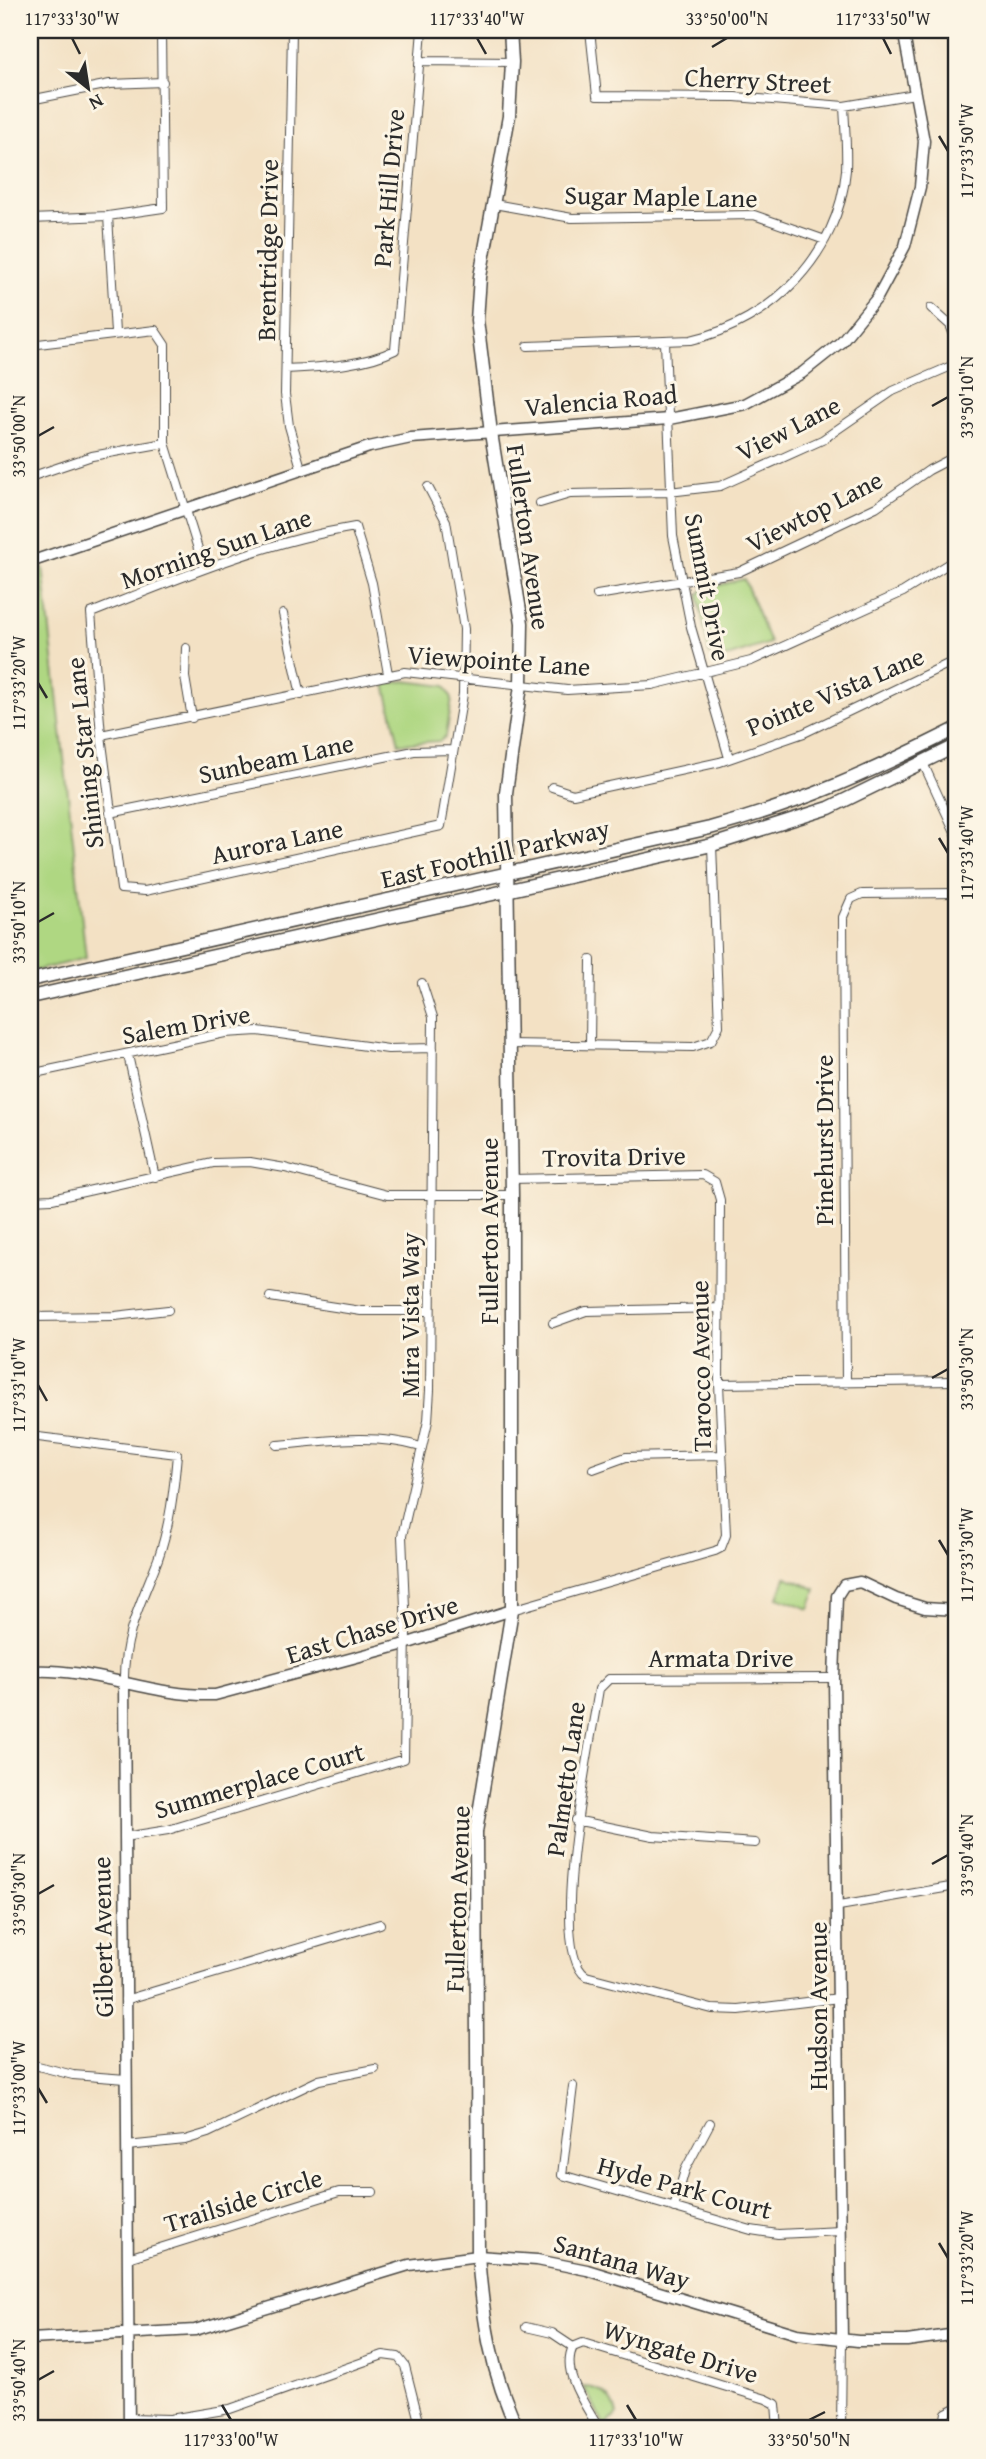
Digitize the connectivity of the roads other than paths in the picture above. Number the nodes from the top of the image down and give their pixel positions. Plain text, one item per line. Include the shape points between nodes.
1 (161, 30) edge
2 (292, 30) edge
3 (422, 30) edge
4 (510, 30) edge
5 (590, 30) edge
6 (903, 30) edge
7 (421, 61) junction
8 (512, 62) junction
9 (163, 82) junction
10 (915, 94) junction
11 (30, 100) edge
12 (844, 106) junction
13 (494, 204) junction
14 (108, 216) junction
15 (30, 219) edge
16 (825, 240) junction
17 (931, 308) dead end
18 (115, 333) junction
19 (956, 340) edge
20 (665, 341) junction
21 (30, 345) edge
22 (528, 346) dead end
23 (956, 364) edge
24 (286, 369) junction
25 (669, 419) junction
26 (491, 433) junction
27 (165, 443) junction
28 (956, 456) edge
29 (301, 468) junction
30 (30, 477) edge
31 (428, 487) dead end
32 (669, 492) junction
33 (540, 503) dead end
34 (184, 510) junction
35 (956, 559) edge
36 (30, 562) edge
37 (204, 568) junction
38 (682, 582) junction
39 (597, 595) dead end
40 (91, 613) joint
41 (283, 614) dead end
42 (186, 649) dead end
43 (956, 660) edge
44 (704, 673) junction
45 (388, 674) junction
46 (464, 680) junction
47 (522, 685) junction
48 (301, 695) junction
49 (192, 718) junction
50 (956, 729) edge
51 (101, 735) junction
52 (956, 746) edge
53 (452, 750) junction
54 (729, 758) junction
55 (923, 763) junction
56 (552, 787) dead end
57 (110, 813) junction
58 (956, 834) edge
59 (712, 845) junction
60 (506, 875) junction
61 (121, 889) joint
62 (506, 891) junction
63 (956, 893) edge
64 (591, 960) dead end
65 (30, 980) edge
66 (422, 983) dead end
67 (30, 997) edge
68 (509, 1044) junction
69 (590, 1045) junction
70 (433, 1048) junction
71 (128, 1055) junction
72 (30, 1074) edge
73 (155, 1177) junction
74 (511, 1179) junction
75 (715, 1182) joint
76 (430, 1194) junction
77 (512, 1195) junction
78 (30, 1200) edge
79 (270, 1297) dead end
80 (720, 1308) junction
81 (168, 1310) dead end
82 (430, 1311) junction
83 (30, 1317) edge
84 (553, 1323) dead end
85 (956, 1381) edge
86 (719, 1384) junction
87 (846, 1384) junction
88 (30, 1436) edge
89 (277, 1445) dead end
90 (421, 1447) junction
91 (722, 1455) junction
92 (593, 1469) dead end
93 (721, 1548) joint
94 (512, 1610) junction
95 (956, 1610) edge
96 (405, 1644) junction
97 (30, 1671) edge
98 (834, 1678) junction
99 (608, 1679) joint
100 (124, 1682) junction
101 (404, 1759) joint
102 (575, 1820) junction
103 (124, 1836) junction
104 (755, 1843) dead end
105 (956, 1886) edge
106 (839, 1906) junction
107 (380, 1924) dead end
108 (839, 1998) junction
109 (125, 2000) junction
110 (30, 2064) edge
111 (375, 2070) dead end
112 (126, 2079) junction
113 (573, 2085) dead end
114 (709, 2123) dead end
115 (127, 2146) junction
116 (373, 2192) dead end
117 (674, 2208) junction
118 (841, 2231) junction
119 (478, 2256) junction
120 (128, 2258) junction
121 (526, 2327) dead end
122 (956, 2333) edge
123 (130, 2334) junction
124 (30, 2339) edge
125 (842, 2340) junction
126 (573, 2347) junction
127 (956, 2408) edge
128 (129, 2424) edge
129 (421, 2429) edge
130 (519, 2429) edge
131 (599, 2429) edge
132 (778, 2429) edge
133 (841, 2429) edge
134 (943, 2429) edge

1 - 9 street
2 - 24 street, Brentridge Drive
3 - 7 street, Park Hill Drive
4 - 8 main road, Fullerton Avenue
5 - 12 street, Cherry Street via 597,96 735,97
6 - 10 street, Valencia Road
7 - 8 street
7 - 24 street, Park Hill Drive via 395,350 323,368
8 - 13 main road, Fullerton Avenue via 509,116
9 - 11 street via 110,84
9 - 14 street via 163,208
10 - 12 street, Cherry Street
10 - 25 street, Valencia Road via 924,141 920,187 905,246 877,298 841,342 802,373 745,404
12 - 16 street via 846,170
13 - 16 street, Sugar Maple Lane via 572,218 754,215
13 - 26 main road, Fullerton Avenue via 477,320
14 - 15 street
14 - 18 street
16 - 20 street via 794,285 758,314 716,334
17 - 19 street via 950,325
18 - 21 street
18 - 27 street via 155,330 165,345
20 - 22 street
20 - 25 street, Summit Drive
23 - 32 street, View Lane via 893,391 822,440 720,486
24 - 29 street, Brentridge Drive via 289,426
25 - 26 street, Valencia Road
25 - 32 street, Summit Drive
26 - 29 street, Valencia Road via 411,438
26 - 47 main road, Fullerton Avenue via 522,623
27 - 30 street via 92,456
27 - 34 street
28 - 38 street, Viewtop Lane via 831,531 739,572
29 - 34 street, Valencia Road
31 - 46 street via 446,521 464,629
32 - 33 street, View Lane via 570,494
32 - 38 street, Summit Drive
34 - 36 street, Valencia Road
34 - 37 street
35 - 44 street, Viewpointe Lane via 903,592 818,633 751,661
37 - 40 street, Morning Sun Lane
37 - 45 street, Morning Sun Lane via 314,534 355,527 372,583
38 - 39 street, Viewtop Lane
38 - 44 street, Summit Drive
40 - 51 street, Shining Star Lane
41 - 48 street
42 - 49 street
43 - 54 street, Pointe Vista Lane via 804,733
44 - 47 street, Viewpointe Lane via 619,688 567,690
44 - 54 street, Summit Drive
45 - 46 street, Viewpointe Lane
45 - 48 street, Viewpointe Lane
46 - 47 street, Viewpointe Lane
46 - 53 street
47 - 60 main road, Fullerton Avenue via 506,793
48 - 49 street, Viewpointe Lane
49 - 51 street, Viewpointe Lane
50 - 60 main road, East Foothill Parkway via 868,773 777,810
51 - 57 street, Shining Star Lane
52 - 55 main road, East Foothill Parkway
53 - 57 street, Sunbeam Lane via 414,751
53 - 61 street, Aurora Lane via 441,827 145,891
54 - 56 street, Pointe Vista Lane via 573,794
55 - 58 street
55 - 59 main road, East Foothill Parkway via 829,808
57 - 61 street, Shining Star Lane
59 - 62 main road, East Foothill Parkway
59 - 69 street via 717,1034 703,1046 693,1047
60 - 62 main road, Fullerton Avenue
60 - 65 main road, East Foothill Parkway
62 - 67 main road, East Foothill Parkway
62 - 68 main road, Fullerton Avenue
63 - 87 street, Pinehurst Drive via 862,894 851,899 843,917
64 - 69 street
66 - 70 street, Mira Vista Way via 433,1017
68 - 69 street
68 - 74 main road, Fullerton Avenue
70 - 71 street, Salem Drive via 388,1049 258,1031 225,1033
70 - 76 street, Mira Vista Way
71 - 72 street, Salem Drive
71 - 73 street
73 - 76 street via 213,1163 250,1162 387,1195
73 - 78 street
74 - 75 street, Trovita Drive via 703,1175
74 - 77 main road, Fullerton Avenue
75 - 80 street, Tarocco Avenue via 720,1200
76 - 77 street
76 - 82 street, Mira Vista Way
77 - 94 main road, Fullerton Avenue
79 - 82 street via 361,1311
80 - 84 street via 586,1311
80 - 86 street, Tarocco Avenue
81 - 83 street
82 - 90 street, Mira Vista Way via 429,1421
85 - 87 street
86 - 87 street
86 - 91 street, Tarocco Avenue
88 - 100 street, Gilbert Avenue via 177,1454 171,1513 158,1559 134,1614 124,1654
89 - 90 street via 358,1438 397,1440
90 - 96 street, Mira Vista Way via 402,1535
91 - 92 street via 626,1457
91 - 93 street, Tarocco Avenue via 726,1535
93 - 94 street, East Chase Drive
94 - 96 street, East Chase Drive
94 - 119 main road, Fullerton Avenue via 476,1832
95 - 98 street, Hudson Avenue via 925,1608 860,1582 844,1585 837,1596
96 - 100 street, East Chase Drive via 215,1695
96 - 101 street, Mira Vista Way
97 - 100 street, East Chase Drive via 65,1671
98 - 99 street, Armata Drive
98 - 106 street, Hudson Avenue
99 - 102 street, Palmetto Lane via 599,1689
100 - 103 street, Gilbert Avenue
101 - 103 street, Summerplace Court via 169,1830
102 - 104 street via 653,1836
102 - 108 street, Palmetto Lane via 571,1947 579,1972 712,2009
103 - 109 street, Gilbert Avenue
105 - 106 street
106 - 108 street, Hudson Avenue
107 - 109 street
108 - 118 street, Hudson Avenue
109 - 112 street, Gilbert Avenue
110 - 112 street
111 - 115 street via 319,2080 208,2133
112 - 115 street, Gilbert Avenue
113 - 117 street, Hyde Park Court via 562,2175
114 - 117 street via 685,2170
115 - 120 street, Gilbert Avenue
116 - 120 street, Trailside Circle via 339,2192
117 - 118 street, Hyde Park Court via 778,2234
118 - 125 street, Hudson Avenue
119 - 123 street, Santana Way via 409,2265 195,2330
119 - 125 street, Santana Way via 537,2260 587,2270 762,2326
119 - 130 main road, Fullerton Avenue via 483,2317 495,2375
120 - 123 street, Gilbert Avenue
121 - 126 street via 552,2333
122 - 125 street, Santana Way via 907,2341
123 - 124 street, Santana Way
123 - 128 street, Gilbert Avenue
125 - 133 street, Hudson Avenue
126 - 131 street via 569,2363 573,2380
126 - 132 street, Wyngate Drive via 583,2343 776,2404
127 - 134 street via 946,2413
128 - 129 street via 230,2409 383,2355 398,2357 405,2367

